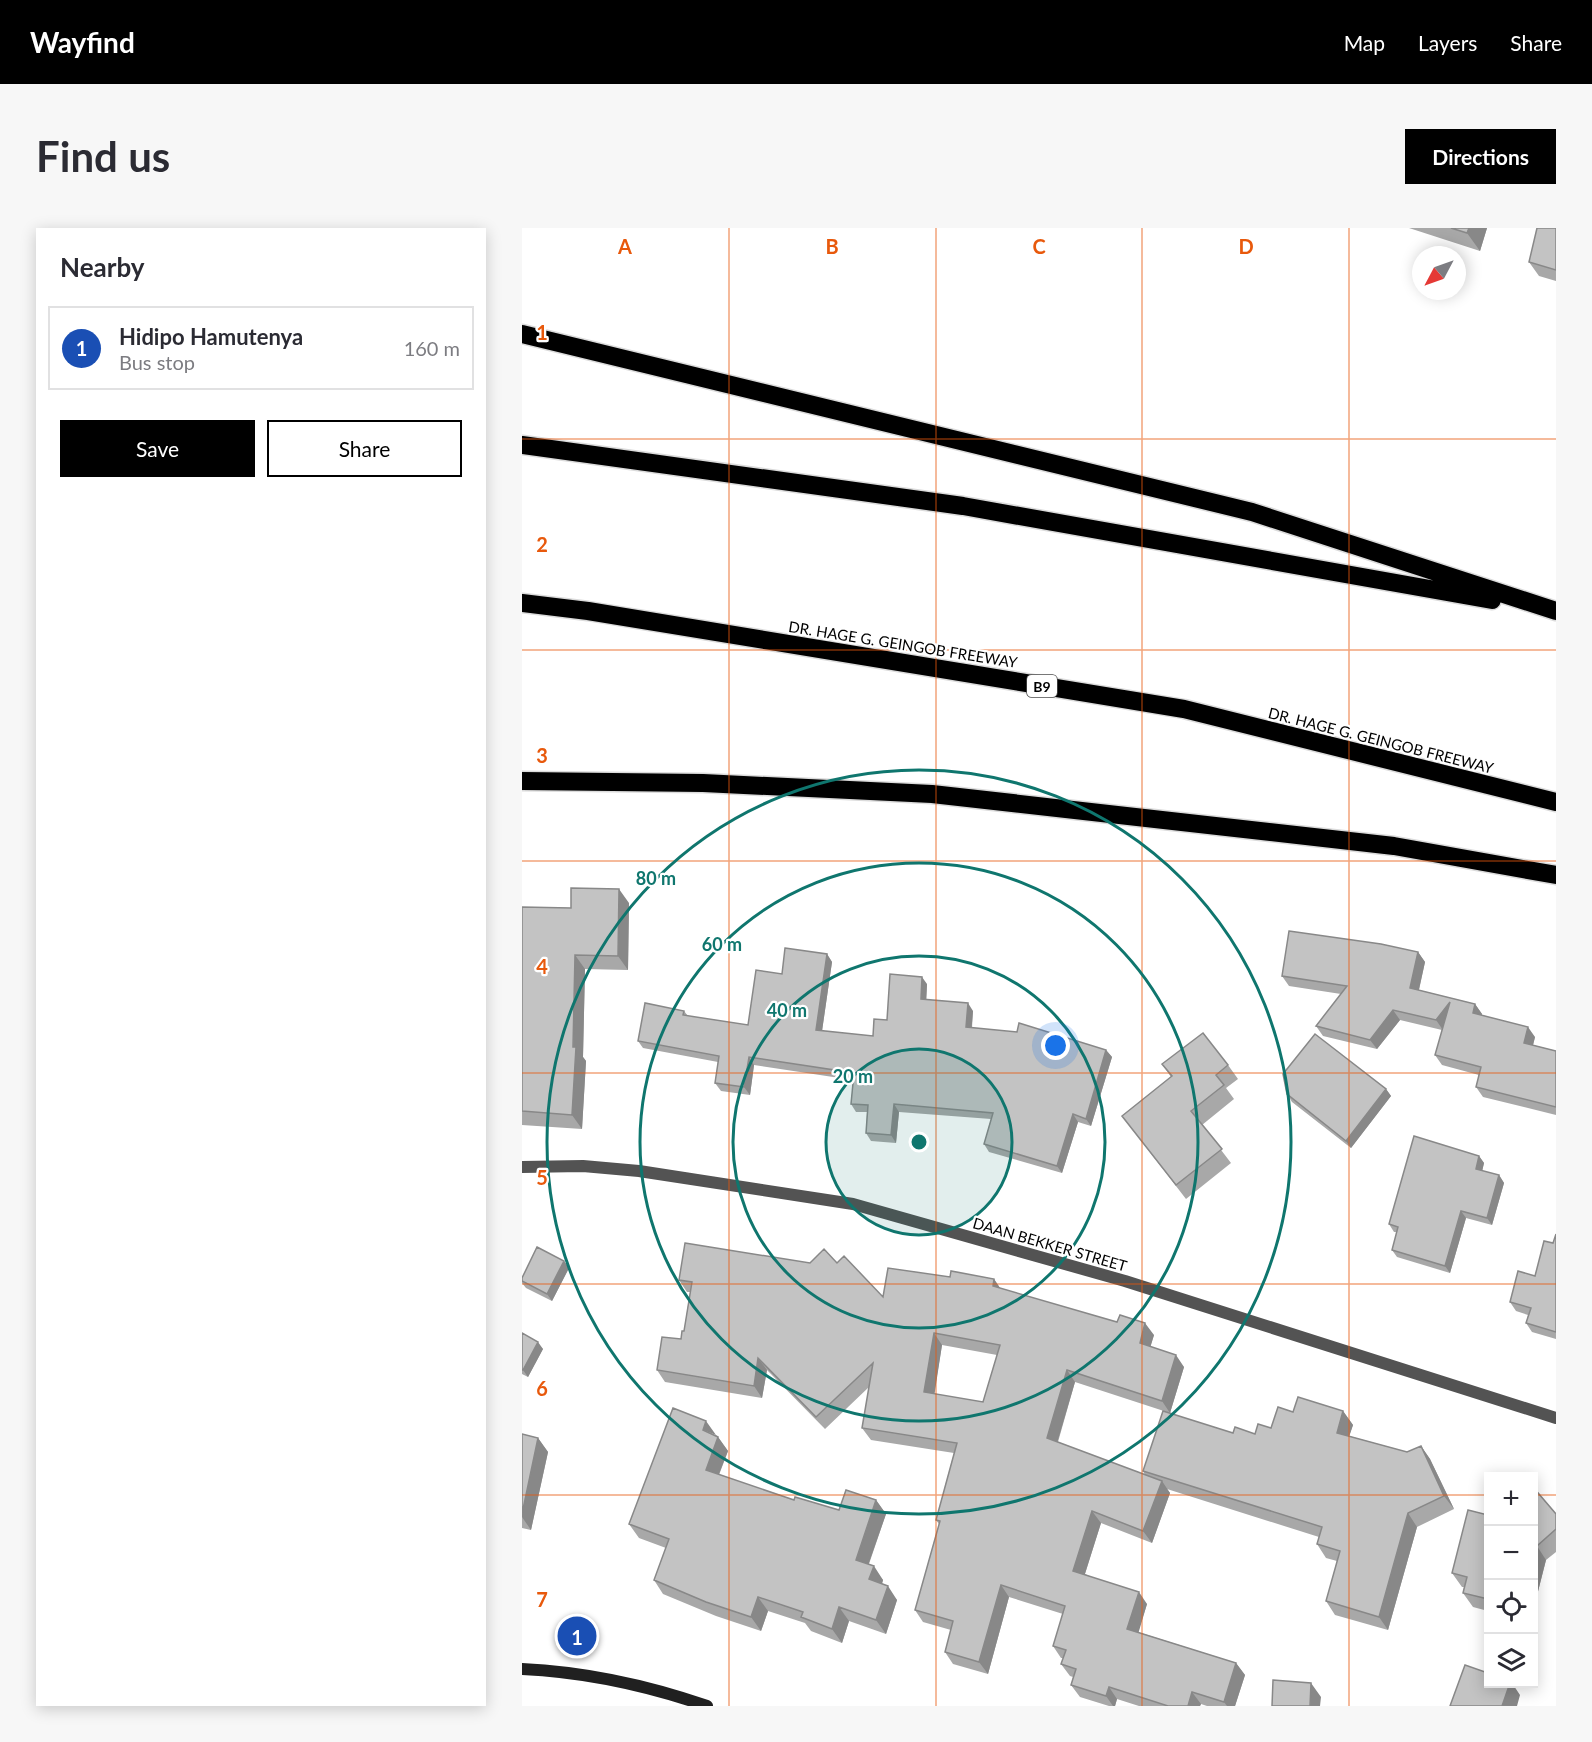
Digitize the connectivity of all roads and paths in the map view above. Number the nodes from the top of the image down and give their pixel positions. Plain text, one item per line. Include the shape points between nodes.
1 (522, 334) edge
2 (522, 445) edge
3 (522, 603) edge
4 (1556, 611) edge
5 (522, 781) edge
6 (1556, 802) edge
7 (1556, 875) edge
8 (522, 1167) edge
9 (1556, 1418) edge
10 (522, 1669) edge
11 (707, 1706) edge

1 - 4 highway via 1252,512
2 - 4 highway via 963,506
3 - 6 highway, DR. HAGE G. GEINGOB FREEWAY / B9 via 1184,709
5 - 7 highway via 703,783 932,794 1394,846
8 - 9 street, DAAN BEKKER STREET via 583,1166 639,1172 854,1204 1125,1281
10 - 11 street via 621,1681

